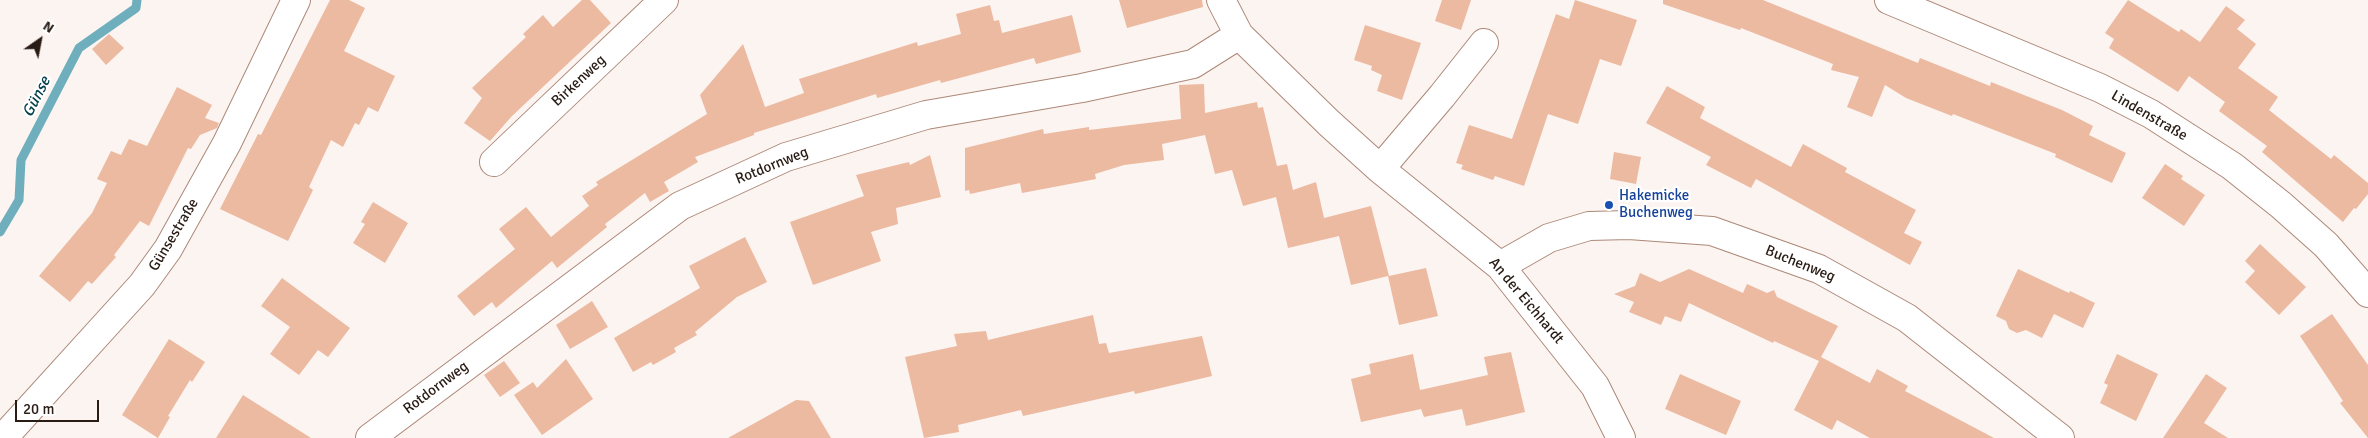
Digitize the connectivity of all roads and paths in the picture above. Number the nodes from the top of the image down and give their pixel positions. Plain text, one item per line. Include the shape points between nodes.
1 (296, 0) edge
2 (664, 0) edge
3 (1221, 0) edge
4 (1889, 0) edge
5 (1239, 35) junction
6 (1484, 43) dead end
7 (494, 162) dead end
8 (1380, 169) junction
9 (1500, 266) junction
10 (2368, 294) edge
11 (2031, 427) edge
12 (1618, 437) edge
13 (3, 438) edge
14 (370, 438) edge
15 (2060, 438) edge

1 - 13 street, Günsestraße via 227,143 168,249 142,285
2 - 7 street, Birkenweg
3 - 5 street, An der Eichhardt
4 - 10 street, Lindenstraße via 2100,88 2151,114 2232,166 2281,205 2326,245
5 - 8 street, An der Eichhardt
5 - 14 street, Rotdornweg via 1193,64 1082,88 926,115 786,157 680,206
6 - 8 street
8 - 9 street, An der Eichhardt
9 - 11 street, Buchenweg via 1549,238 1589,226 1629,225 1712,231 1819,269 1907,318
9 - 12 street, An der Eichhardt via 1595,386
11 - 15 street, Buchenweg

